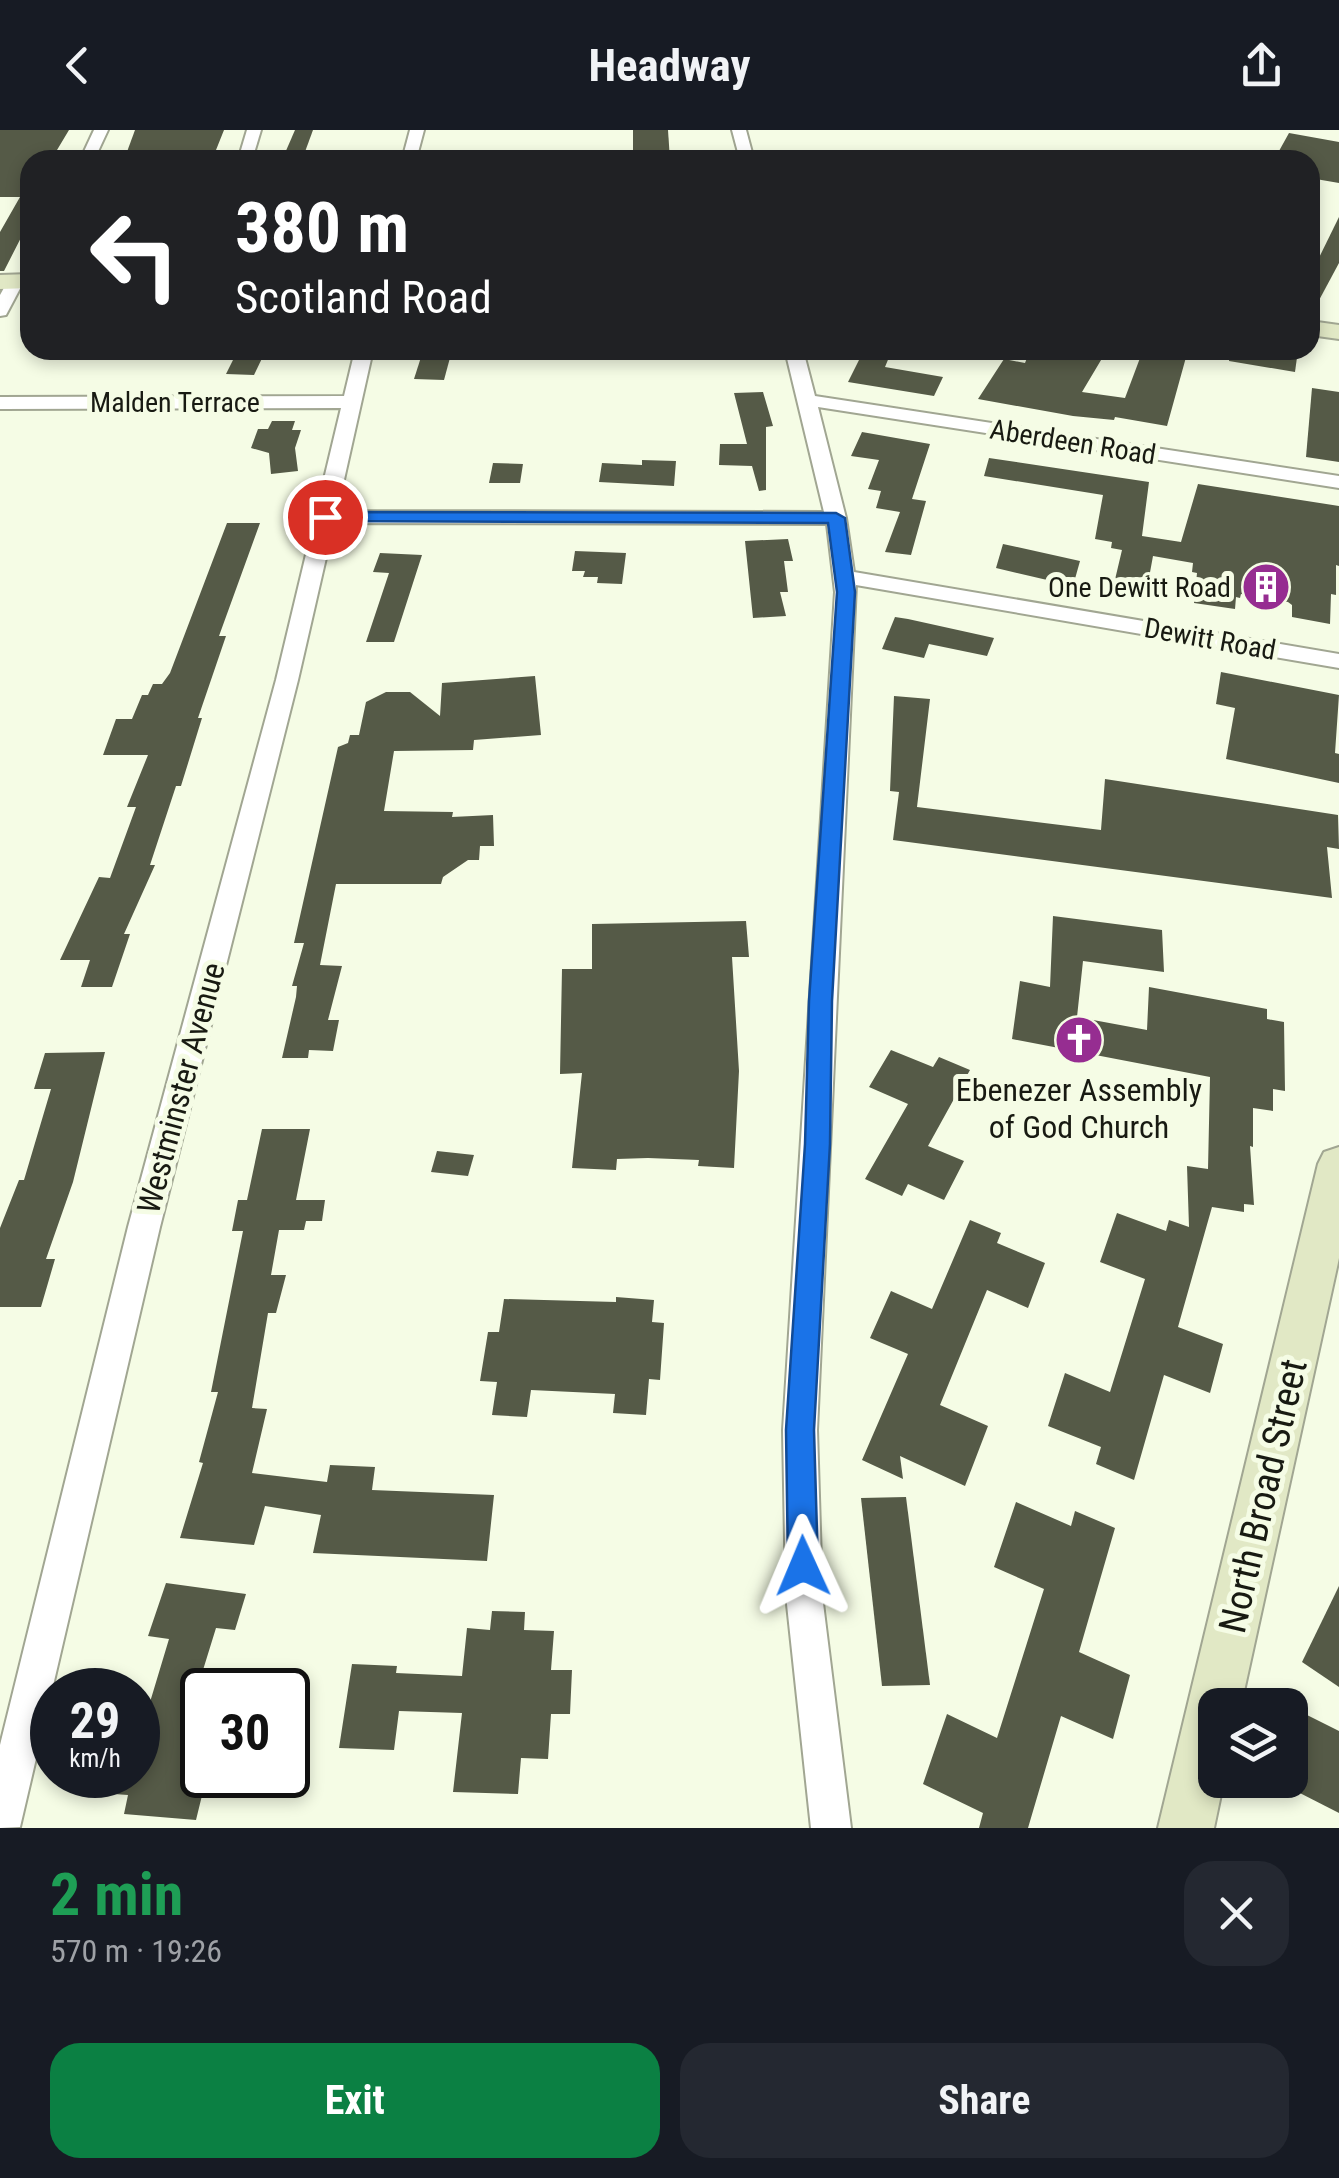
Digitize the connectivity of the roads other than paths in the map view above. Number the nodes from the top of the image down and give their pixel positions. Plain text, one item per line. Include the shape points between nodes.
1 (15, 281) edge
2 (0, 311) edge
3 (362, 360) edge
4 (797, 360) edge
5 (807, 400) junction
6 (351, 402) junction
7 (0, 403) edge
8 (1339, 482) edge
9 (325, 517) junction
10 (836, 518) junction
11 (845, 577) junction
12 (1339, 661) edge
13 (1339, 1164) edge
14 (1192, 1824) edge
15 (0, 1828) edge
16 (830, 1828) edge

1 - 2 street
3 - 6 street, Westminster Avenue
4 - 5 street
5 - 8 street, Aberdeen Road
5 - 10 street
6 - 7 street, Malden Terrace
6 - 9 street, Westminster Avenue
9 - 10 street
9 - 15 street, Westminster Avenue
10 - 11 street
11 - 12 street, Dewitt Road
11 - 16 street via 800,1430 804,1595
13 - 14 main road, North Broad Street

